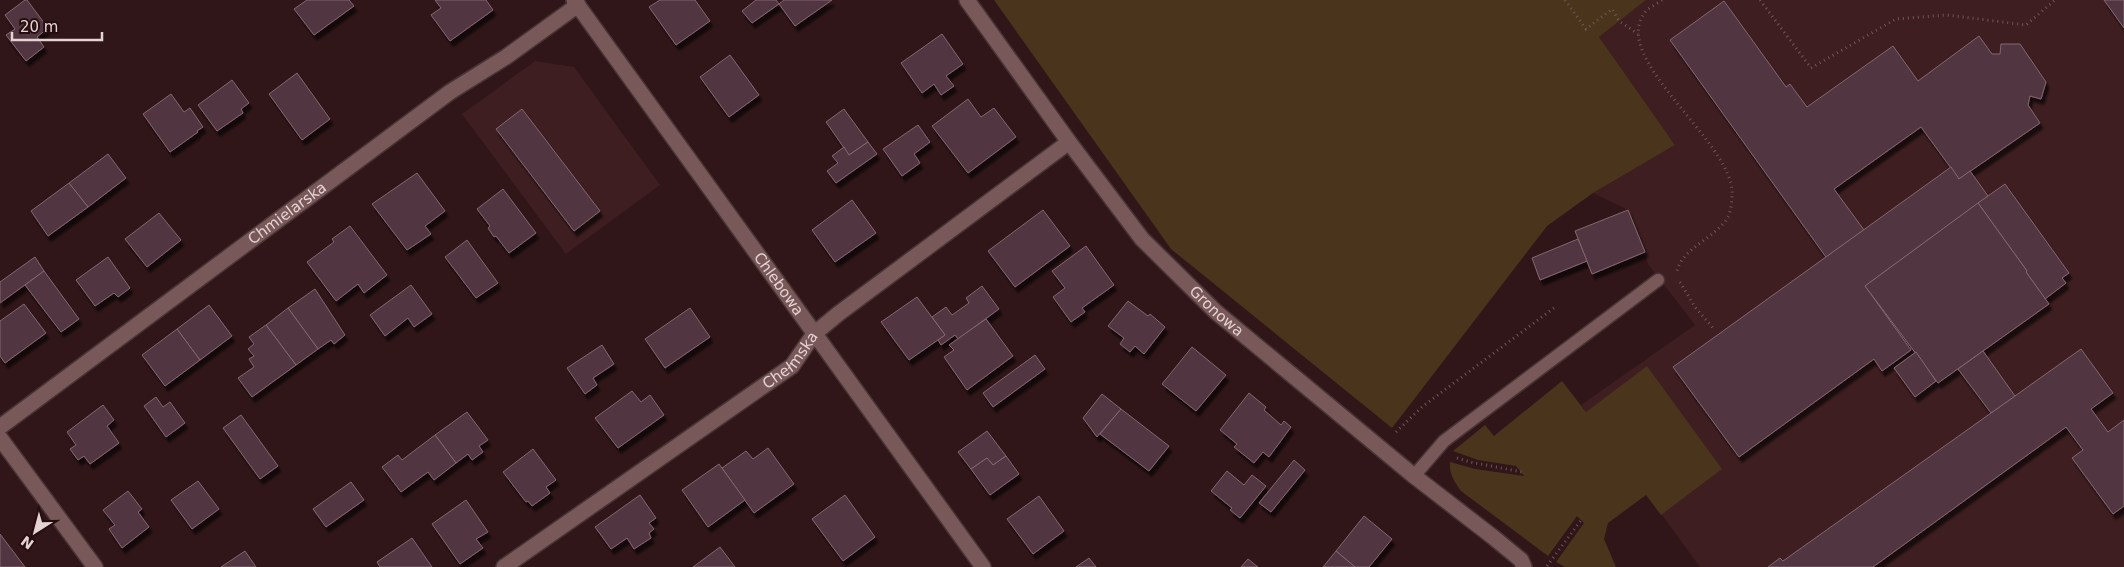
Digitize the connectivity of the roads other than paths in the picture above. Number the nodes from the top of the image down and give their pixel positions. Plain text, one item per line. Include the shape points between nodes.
1 (967, 0) edge
2 (576, 2) edge
3 (1068, 142) junction
4 (1658, 280) dead end
5 (814, 334) junction
6 (0, 427) edge
7 (0, 438) edge
8 (1414, 476) junction
9 (95, 567) edge
10 (504, 567) edge
11 (983, 567) edge
12 (1524, 567) edge

1 - 3 street, Gronowa
2 - 5 street, Chlebowa
2 - 6 street, Chmielarska via 506,57 450,92
3 - 5 street, Chełmska
3 - 8 street, Gronowa via 1142,239 1209,305
4 - 8 lane via 1444,441
5 - 10 street, Chełmska via 792,366
5 - 11 street, Chlebowa
7 - 9 street
8 - 12 street, Gronowa via 1521,560

